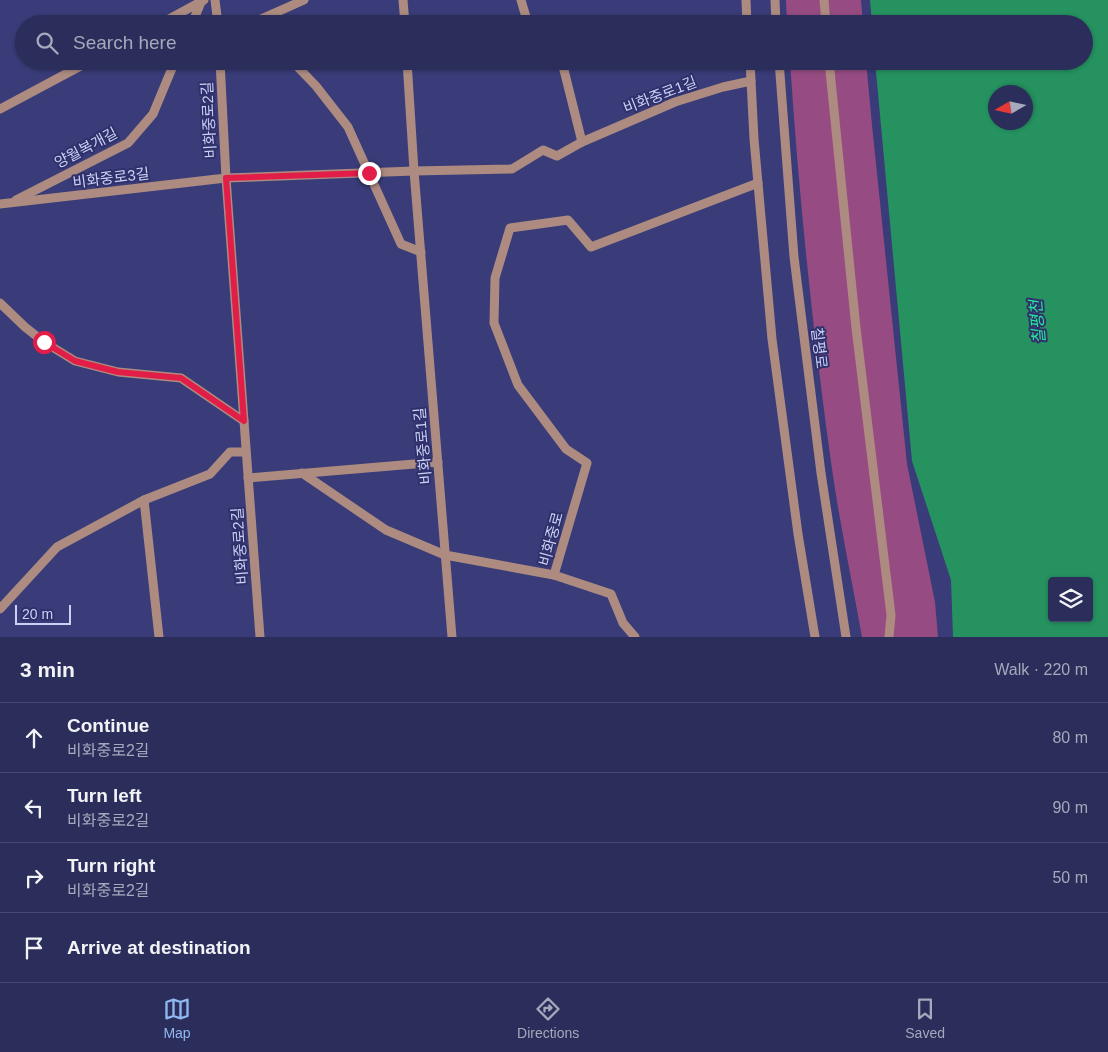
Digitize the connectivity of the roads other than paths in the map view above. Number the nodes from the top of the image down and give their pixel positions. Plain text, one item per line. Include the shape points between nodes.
1 (215, 0) edge
2 (304, 0) edge
3 (403, 0) edge
4 (522, 0) edge
5 (746, 0) edge
6 (775, 0) edge
7 (824, 0) edge
8 (202, 1) edge
9 (176, 15) edge
10 (196, 15) edge
11 (217, 15) edge
12 (271, 15) edge
13 (404, 15) edge
14 (526, 15) edge
15 (747, 15) edge
16 (776, 15) edge
17 (825, 15) edge
18 (73, 70) edge
19 (172, 70) edge
20 (220, 70) edge
21 (301, 70) edge
22 (408, 70) edge
23 (564, 70) edge
24 (750, 70) edge
25 (780, 70) edge
26 (830, 70) edge
27 (751, 81) junction
28 (0, 109) edge
29 (582, 142) junction
30 (414, 171) junction
31 (369, 173) junction
32 (226, 178) junction
33 (758, 183) junction
34 (3, 205) edge
35 (421, 252) junction
36 (0, 303) edge
37 (244, 421) junction
38 (246, 452) junction
39 (438, 462) junction
40 (302, 473) junction
41 (248, 478) junction
42 (144, 500) junction
43 (445, 554) junction
44 (554, 575) junction
45 (0, 609) edge
46 (159, 637) edge
47 (260, 637) edge
48 (452, 637) edge
49 (634, 637) edge
50 (815, 637) edge
51 (846, 637) edge
52 (889, 637) edge

1 - 11 street
2 - 12 street
3 - 13 street
4 - 14 street
5 - 15 street
6 - 16 street
7 - 17 street
8 - 9 street
8 - 10 street
18 - 28 street
19 - 34 street, 양월복개길 via 153,114 128,143
20 - 32 street, 비화중로2길
21 - 31 street via 348,128
22 - 30 street, 비화중로1길
23 - 29 street
24 - 27 street
25 - 51 street, 칠평로 via 794,257 821,473
26 - 52 street via 890,615
27 - 29 street, 비화중로1길 via 675,102
27 - 33 street
29 - 30 street, 비화중로1길 via 557,156 543,150 512,169
30 - 31 street, 비화중로2길
30 - 35 street, 비화중로1길
31 - 32 street, 비화중로2길
31 - 35 street via 401,244
32 - 34 street, 비화중로3길
32 - 37 street, 비화중로2길
33 - 44 street, 비화중로 via 591,247 568,220 510,228 495,278 494,323 518,386 566,449 587,463
33 - 50 street via 772,339
35 - 39 street, 비화중로1길
36 - 37 street via 44,342 75,361 118,372 181,378
37 - 38 street, 비화중로2길
38 - 41 street, 비화중로2길
38 - 42 street via 230,452 210,474
39 - 40 street
39 - 43 street, 비화중로1길
40 - 41 street
40 - 43 street via 386,530
41 - 47 street, 비화중로2길
42 - 45 street via 57,547
42 - 46 street
43 - 44 street
43 - 48 street, 비화중로1길
44 - 49 street, 비화중로 via 611,594 623,623

